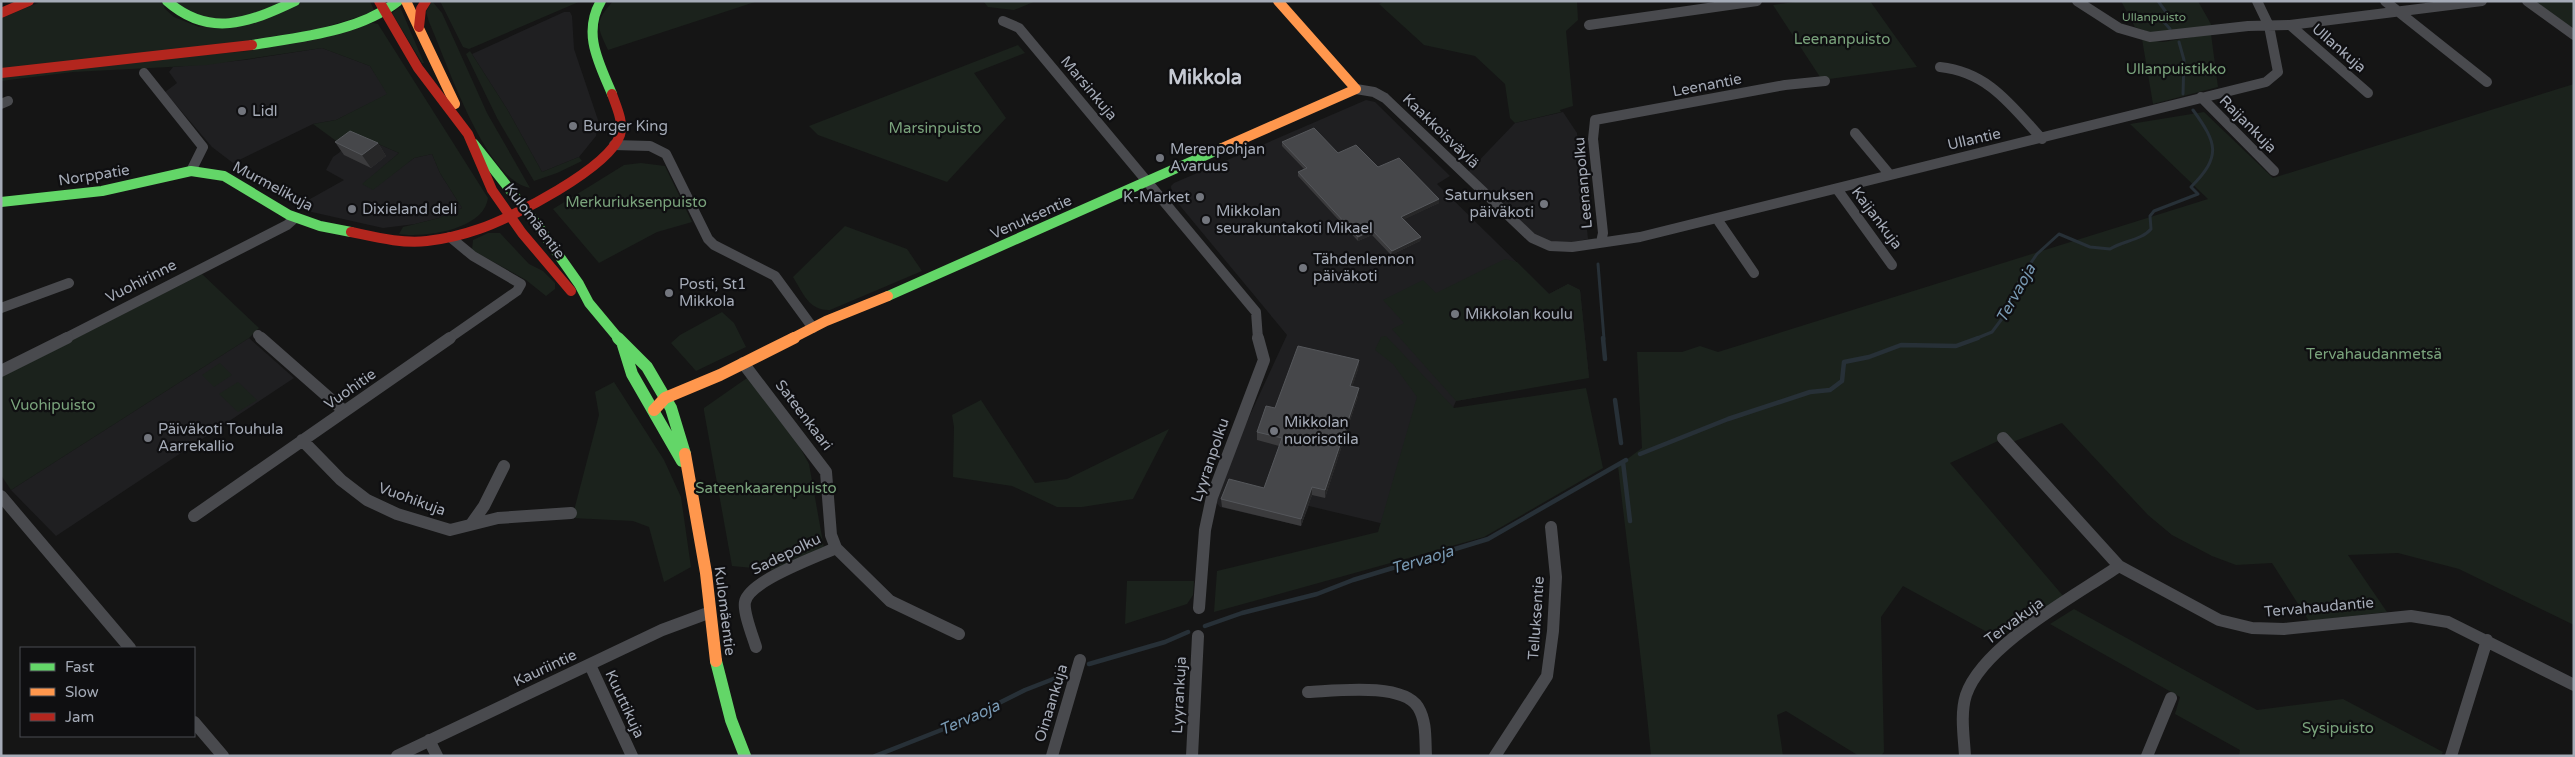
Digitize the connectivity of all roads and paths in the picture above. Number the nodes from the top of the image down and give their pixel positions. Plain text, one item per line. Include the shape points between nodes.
1 (29, 1) edge
2 (167, 1) edge
3 (295, 1) edge
4 (379, 1) edge
5 (398, 1) edge
6 (406, 1) edge
7 (426, 1) edge
8 (601, 1) edge
9 (1278, 1) edge
10 (1757, 1) edge
11 (2077, 1) edge
12 (2257, 1) edge
13 (2385, 1) edge
14 (2482, 1) edge
15 (2527, 1) edge
16 (385, 12) junction
17 (2398, 12) junction
18 (1, 13) edge
19 (1003, 21) dead end
20 (1589, 25) dead end
21 (2290, 25) junction
22 (2269, 26) junction
23 (419, 27) junction
24 (2574, 35) edge
25 (1940, 67) dead end
26 (1, 72) edge
27 (144, 73) dead end
28 (1824, 81) dead end
29 (2487, 82) dead end
30 (1356, 88) junction
31 (2368, 93) dead end
32 (2201, 97) junction
33 (1595, 120) joint
34 (1855, 133) dead end
35 (471, 139) junction
36 (2042, 139) junction
37 (614, 145) junction
38 (191, 171) junction
39 (2274, 171) dead end
40 (1890, 175) junction
41 (1148, 181) junction
42 (1837, 189) junction
43 (1, 202) edge
44 (522, 204) junction
45 (507, 211) junction
46 (295, 218) junction
47 (1717, 219) junction
48 (456, 234) junction
49 (1601, 242) junction
50 (1892, 264) dead end
51 (1754, 273) dead end
52 (69, 283) dead end
53 (589, 303) junction
54 (1, 308) edge
55 (812, 328) junction
56 (1259, 328) joint
57 (258, 335) dead end
58 (623, 344) junction
59 (743, 363) junction
60 (1, 371) edge
61 (668, 403) junction
62 (654, 410) junction
63 (344, 411) junction
64 (2003, 438) dead end
65 (302, 440) junction
66 (504, 466) dead end
67 (686, 468) junction
68 (1, 496) edge
69 (571, 513) dead end
70 (194, 516) dead end
71 (472, 523) junction
72 (1551, 527) dead end
73 (836, 548) junction
74 (2119, 566) junction
75 (1199, 608) dead end
76 (708, 613) junction
77 (959, 634) dead end
78 (1198, 636) dead end
79 (2487, 640) junction
80 (129, 647) edge
81 (756, 647) dead end
82 (1080, 660) dead end
83 (590, 665) junction
84 (2574, 685) edge
85 (1308, 692) dead end
86 (2170, 698) dead end
87 (195, 723) edge
88 (430, 740) junction
89 (223, 756) edge
90 (397, 756) edge
91 (437, 756) edge
92 (632, 756) edge
93 (745, 756) edge
94 (1052, 756) edge
95 (1192, 756) edge
96 (1426, 756) edge
97 (1495, 756) edge
98 (1965, 756) edge
99 (2147, 756) edge
100 (2451, 756) edge

1 - 18 main road
2 - 3 main road via 184,18 216,24 256,18
4 - 16 main road, Kulomäentie
5 - 16 main road
6 - 23 main road, Kulomäentie
7 - 23 main road via 421,9
8 - 37 main road via 590,18 590,37 619,115 620,135
9 - 30 main road
10 - 20 street
11 - 22 street via 2119,28 2140,35 2160,37
12 - 22 street, Ullantie
13 - 17 street
14 - 17 street
15 - 24 street
16 - 26 main road via 269,44
16 - 35 main road, Kulomäentie via 418,68
17 - 21 street
17 - 29 street
19 - 41 street, Marsinkuja via 1019,28
21 - 22 street
21 - 31 street, Ullankuja
22 - 32 street, Ullantie via 2278,72 2271,79 2254,85
23 - 35 main road, Kulomäentie
25 - 36 street via 1966,70 1988,82
27 - 38 street via 204,147
28 - 33 street, Leenantie via 1785,85
30 - 41 main road, Venuksentie
30 - 49 street, Kaakkoisväylä via 1385,98 1532,238 1559,247
32 - 36 street, Ullantie
32 - 39 street, Raijankuja
33 - 49 street, Leenanpolku via 1593,140 1603,233
34 - 40 street
35 - 44 main road, Kulomäentie
35 - 45 main road, Kulomäentie via 492,190
36 - 40 street, Ullantie
37 - 44 main road, Murmelikuja via 599,163
37 - 55 street via 650,146 666,154 708,239 775,276
38 - 43 main road, Norppatie via 102,191
38 - 46 main road, Murmelikuja via 224,176
40 - 42 street, Ullantie
41 - 55 main road, Venuksentie
41 - 56 street, Marsinkuja via 1253,308
42 - 47 street, Ullantie
42 - 50 street, Kaijankuja
44 - 45 main road, Murmelikuja
44 - 53 main road, Kulomäentie
45 - 48 main road, Murmelikuja via 480,229
45 - 53 main road, Kulomäentie via 573,292
46 - 48 main road, Murmelikuja via 375,237 425,241
46 - 60 street, Vuohirinne via 287,225
47 - 49 street, Ullantie via 1640,237
47 - 51 street
48 - 63 street, Vuohitie via 473,256 521,284 517,291
52 - 54 street
53 - 58 main road, Kulomäentie
55 - 59 main road, Venuksentie
56 - 75 street, Lyyranpolku via 1259,345 1264,360 1212,497 1205,530
57 - 63 street
58 - 61 main road, Kulomäentie via 647,367
58 - 62 main road, Kulomäentie via 632,374
59 - 61 main road, Venuksentie via 720,375 701,392
59 - 73 street, Sateenkaari via 826,472 831,535
61 - 62 main road, Venuksentie
61 - 67 main road, Kulomäentie via 682,438
62 - 67 main road, Kulomäentie
63 - 65 street, Vuohitie
64 - 74 street, Tervahaudantie
65 - 70 street, Vuohitie
65 - 71 street, Vuohikuja via 348,486 368,500 450,530 460,530
66 - 71 street
67 - 76 main road, Kulomäentie via 705,568
68 - 80 street
69 - 71 street, Vuohikuja
72 - 97 street, Telluksentie via 1556,576 1547,676
73 - 77 street via 890,601
73 - 81 street, Sadepolku via 775,576 747,595 744,604
74 - 79 street, Tervahaudantie via 2219,620 2239,626 2284,629 2411,616 2448,622
74 - 98 street, Tervakuja via 2005,643 1981,667 1966,695 1963,714
76 - 83 street, Kauriintie via 678,623
76 - 93 main road, Kulomäentie via 722,686
78 - 95 street, Lyyrankuja
79 - 84 street, Tervahaudantie
79 - 100 street
82 - 94 street, Oinaankuja
83 - 88 street, Kauriintie
83 - 92 street, Kuuttikuja
85 - 96 street via 1362,691 1404,695 1415,702 1424,723
86 - 99 street
87 - 89 street
88 - 90 street, Kauriintie
88 - 91 street

